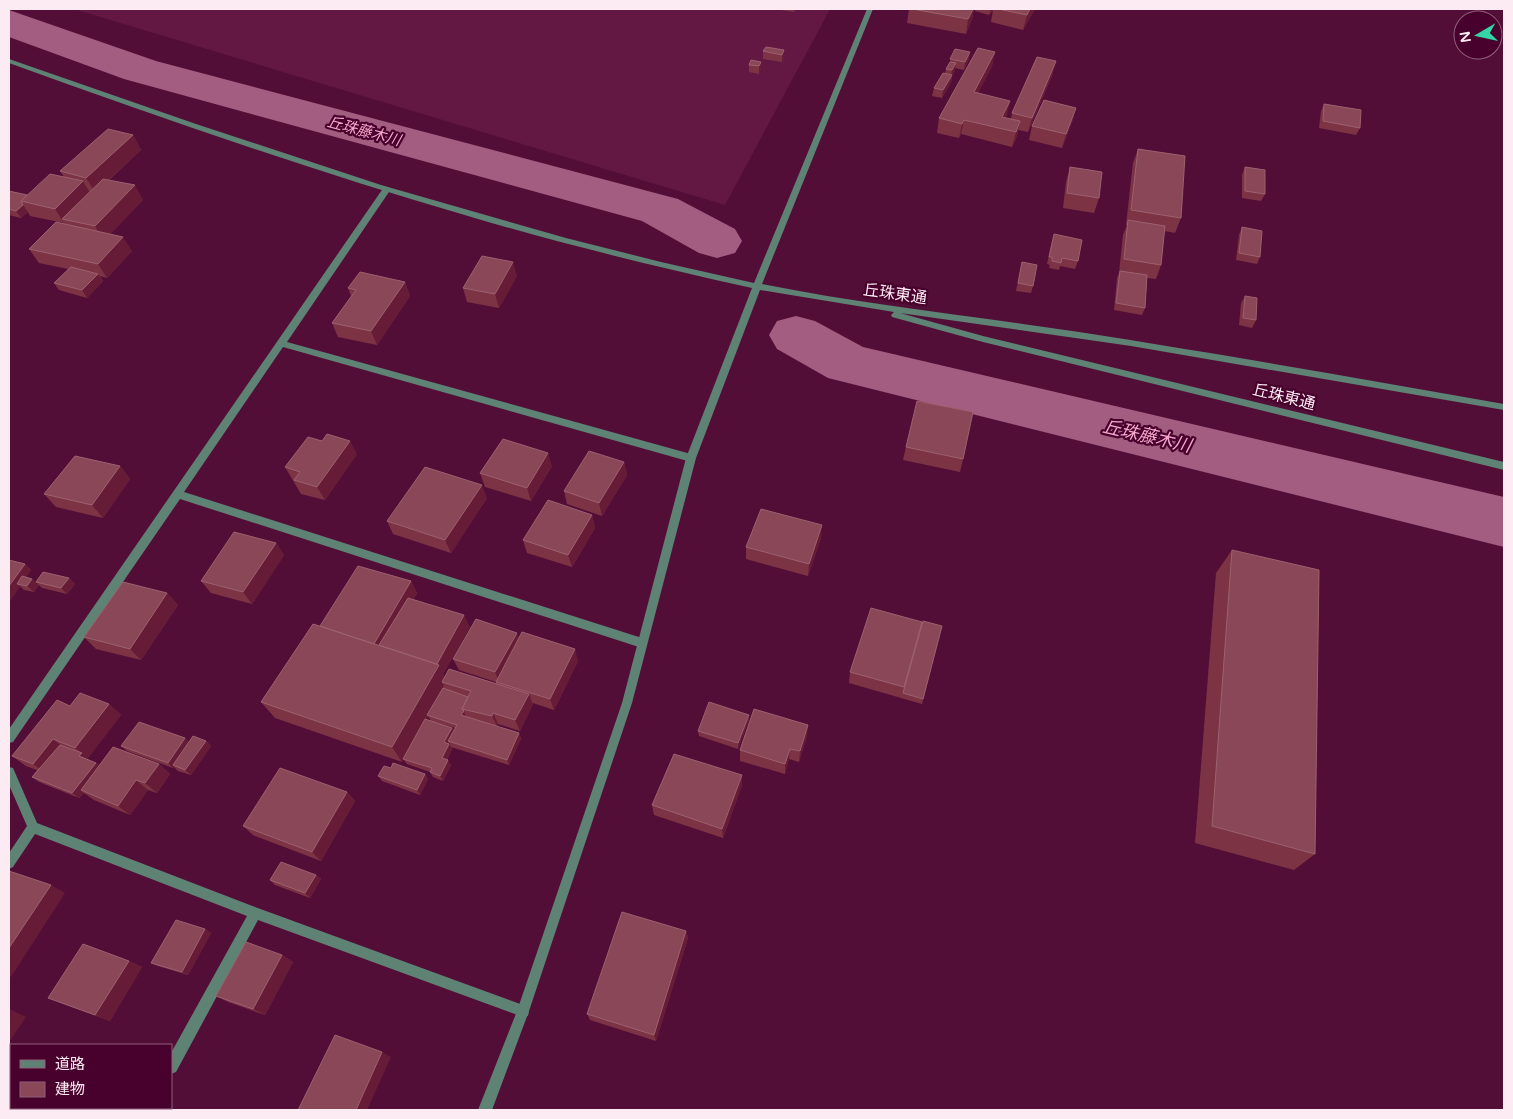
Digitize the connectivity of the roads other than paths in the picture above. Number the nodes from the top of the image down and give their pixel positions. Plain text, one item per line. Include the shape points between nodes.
1 (870, 9) edge
2 (9, 62) edge
3 (386, 189) junction
4 (757, 286) junction
5 (853, 303) junction
6 (281, 343) junction
7 (1504, 407) edge
8 (691, 458) junction
9 (1504, 466) edge
10 (178, 494) junction
11 (642, 643) junction
12 (9, 738) edge
13 (9, 772) edge
14 (33, 827) junction
15 (9, 863) edge
16 (255, 913) junction
17 (523, 1011) junction
18 (172, 1065) edge
19 (485, 1110) edge

1 - 4 street
2 - 3 street
3 - 4 street via 536,234
3 - 6 street
4 - 5 street
4 - 8 street
5 - 7 street, 丘珠東通 via 1078,336
5 - 9 street, 丘珠東通
6 - 8 street
6 - 10 street
8 - 11 street
10 - 11 street
10 - 12 street
11 - 17 street via 627,703
13 - 14 street
14 - 15 street
14 - 16 street
16 - 17 street
16 - 18 street
17 - 19 street

